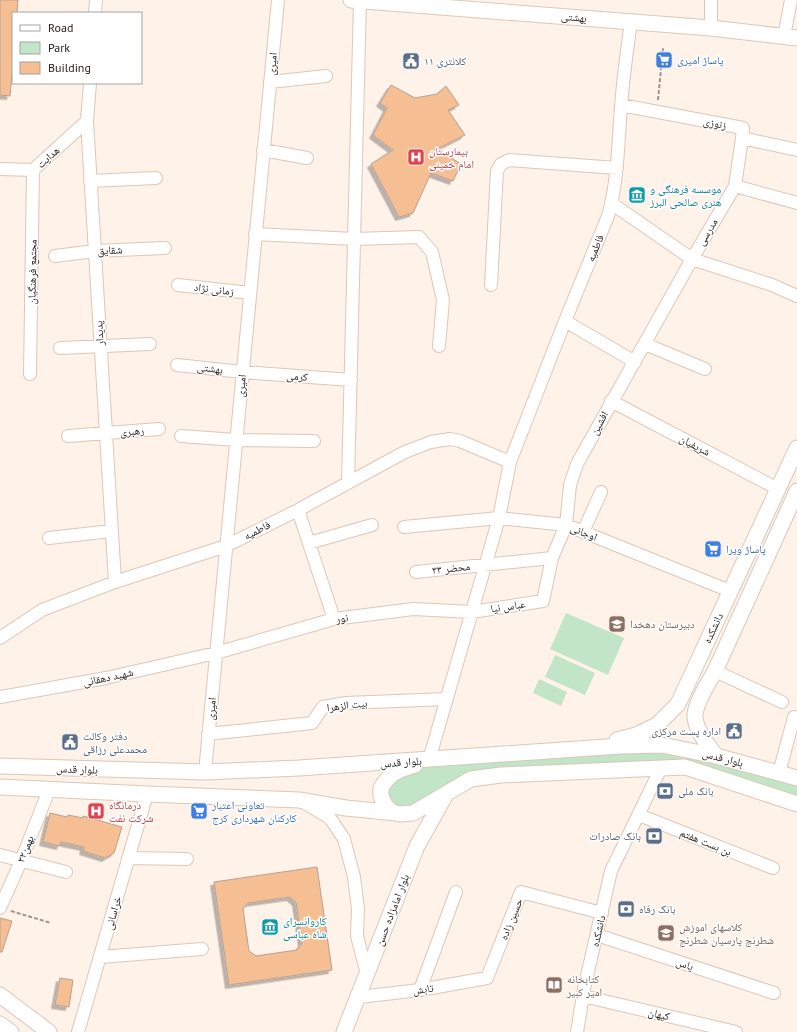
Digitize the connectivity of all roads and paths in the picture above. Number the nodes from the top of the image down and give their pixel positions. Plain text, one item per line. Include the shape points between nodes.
1 (96, 0) edge
2 (278, 0) edge
3 (356, 0) edge
4 (711, 0) edge
5 (791, 0) edge
6 (401, 2) edge
7 (501, 6) edge
8 (95, 12) edge
9 (631, 22) junction
10 (711, 28) junction
11 (791, 37) edge
12 (663, 48) dead end
13 (326, 76) dead end
14 (270, 82) junction
15 (90, 84) edge
16 (621, 105) junction
17 (656, 111) junction
18 (87, 121) junction
19 (742, 138) junction
20 (263, 150) junction
21 (797, 150) edge
22 (307, 158) dead end
23 (616, 168) junction
24 (0, 169) edge
25 (33, 170) junction
26 (156, 178) dead end
27 (90, 181) junction
28 (735, 186) junction
29 (797, 203) edge
30 (611, 204) junction
31 (256, 234) junction
32 (354, 239) junction
33 (165, 248) dead end
34 (94, 251) junction
35 (54, 256) dead end
36 (692, 258) junction
37 (178, 285) dead end
38 (491, 285) dead end
39 (250, 293) junction
40 (797, 296) edge
41 (565, 321) junction
42 (150, 344) dead end
43 (645, 344) junction
44 (100, 345) junction
45 (439, 346) dead end
46 (60, 348) dead end
47 (635, 362) junction
48 (177, 364) dead end
49 (706, 369) dead end
50 (242, 372) junction
51 (30, 374) dead end
52 (351, 380) junction
53 (611, 401) junction
54 (159, 429) dead end
55 (106, 434) junction
56 (68, 436) dead end
57 (181, 436) dead end
58 (236, 440) junction
59 (314, 441) dead end
60 (797, 448) edge
61 (510, 462) junction
62 (348, 483) junction
63 (778, 489) junction
64 (797, 491) edge
65 (601, 492) dead end
66 (298, 510) junction
67 (498, 518) junction
68 (372, 525) dead end
69 (566, 525) junction
70 (404, 527) dead end
71 (111, 531) junction
72 (583, 532) junction
73 (49, 538) dead end
74 (309, 543) junction
75 (226, 546) junction
76 (552, 558) junction
77 (485, 565) junction
78 (416, 572) dead end
79 (115, 582) junction
80 (730, 591) junction
81 (543, 601) joint
82 (472, 612) junction
83 (334, 619) junction
84 (0, 638) edge
85 (216, 653) junction
86 (715, 671) junction
87 (0, 697) edge
88 (447, 699) junction
89 (782, 702) dead end
90 (794, 718) dead end
91 (208, 734) junction
92 (575, 750) junction
93 (716, 756) junction
94 (429, 760) junction
95 (0, 766) edge
96 (661, 768) junction
97 (205, 772) junction
98 (779, 773) junction
99 (797, 778) edge
100 (0, 787) edge
101 (48, 790) junction
102 (448, 791) junction
103 (146, 794) junction
104 (299, 800) junction
105 (797, 804) edge
106 (400, 814) junction
107 (639, 815) junction
108 (0, 855) edge
109 (128, 858) junction
110 (187, 859) dead end
111 (21, 861) junction
112 (773, 868) dead end
113 (66, 872) dead end
114 (456, 892) dead end
115 (0, 908) edge
116 (602, 913) junction
117 (51, 923) dead end
118 (597, 935) junction
119 (202, 949) dead end
120 (100, 957) junction
121 (368, 974) junction
122 (487, 978) joint
123 (420, 990) junction
124 (774, 993) dead end
125 (0, 995) edge
126 (583, 996) junction
127 (359, 997) junction
128 (0, 1024) edge
129 (11, 1032) edge
130 (49, 1032) edge
131 (78, 1032) edge
132 (344, 1032) edge
133 (577, 1032) edge
134 (736, 1032) edge

1 - 8 street
2 - 14 street, امیری
3 - 6 main road, بهشتی
3 - 32 street
4 - 10 street
5 - 11 street
6 - 7 main road, بهشتی
7 - 9 main road, بهشتی
9 - 10 main road, بهشتی
9 - 16 street, فاطمیه
10 - 11 main road, بهشتی
12 - 17 path
13 - 14 street
14 - 20 street, امیری
15 - 18 street, پدیدار
16 - 17 street, زنوزی
16 - 23 street, فاطمیه
17 - 19 street, زنوزی via 743,128
18 - 25 street, هدایت
18 - 27 street, پدیدار
19 - 21 street
19 - 28 street, مدرسی
20 - 22 street
20 - 31 street, امیری
23 - 30 street, فاطمیه
23 - 38 street via 509,160 501,164 497,171
24 - 25 street, هدایت
25 - 51 street, مجتمع فرهنگیان
26 - 27 street
27 - 34 street, پدیدار
28 - 29 street
28 - 36 street, مدرسی
30 - 36 street, مدرسی
30 - 41 street, فاطمیه
31 - 32 street
31 - 39 street, امیری
32 - 45 street via 419,237 432,252 443,300
32 - 52 street
33 - 34 street, شقایق
34 - 35 street, شقایق
34 - 44 street, پدیدار
36 - 40 street, مدرسی via 772,284
36 - 43 street, افشین
37 - 39 street, زمانی نژاد
39 - 50 street, امیری
41 - 47 street
41 - 61 street, فاطمیه
42 - 44 street
43 - 47 street, افشین
43 - 49 street
44 - 46 street
44 - 55 street, پدیدار
47 - 53 street, افشین
48 - 50 street, بهشتی
50 - 52 street, کرمی
50 - 58 street, امیری
52 - 62 street
53 - 63 street, شریفیان
53 - 69 street, افشین via 577,464 570,485
54 - 55 street, رهبری
55 - 56 street, رهبری
55 - 71 street, پدیدار
57 - 58 street
58 - 59 street
58 - 75 street, امیری
60 - 63 main road, دانشکده
61 - 62 street, فاطمیه via 460,441 441,440 405,452
61 - 67 street, فاطمیه
62 - 66 street, فاطمیه
63 - 80 main road, دانشکده
64 - 86 main road, دانشکده
65 - 72 street
66 - 74 street
66 - 75 street, فاطمیه
67 - 69 street, اوجانی
67 - 70 street, اوجانی
67 - 77 street, فاطمیه
68 - 74 street
69 - 72 street, اوجانی
69 - 76 street, افشین
71 - 73 street
71 - 79 street, پدیدار
72 - 80 street, اوجانی
74 - 83 street
75 - 79 street, فاطمیه
75 - 85 street, امیری
76 - 77 street, محضر ۳۳
76 - 81 street, افشین
77 - 78 street, محضر ۳۳
77 - 82 street, فاطمیه
79 - 84 street, فاطمیه via 42,610
80 - 92 main road, دانشکده via 678,704 657,725 636,735
81 - 82 street, عباس نیا
82 - 83 street, نور via 413,609
82 - 88 street, فاطمیه
83 - 85 street, نور
85 - 87 street, شهید دهقانی via 106,678
85 - 91 street, امیری
86 - 89 street
86 - 93 main road, دانشکده via 700,699 695,717 701,736
88 - 91 street, بیت الزهرا via 346,703 323,707 312,723
88 - 94 street, فاطمیه
90 - 98 street
91 - 97 street, امیری
92 - 93 main road, بلوار قدس via 662,745
92 - 94 main road, بلوار قدس
93 - 98 main road, بلوار قدس
94 - 97 main road, بلوار قدس
94 - 106 main road via 400,770 384,782 381,788 384,804 392,812
95 - 97 main road, بلوار قدس
96 - 102 main road, بلوار قدس via 501,775 471,779
96 - 105 main road, بلوار قدس via 684,767
96 - 107 street, دانشکده
98 - 99 main road, بلوار قدس
100 - 101 main road, بلوار قدس
101 - 103 main road, بلوار قدس
101 - 111 street, ۲۲بهمن
102 - 106 main road, بلوار قدس via 418,811
102 - 121 main road, بلوار امامزاده حسن via 417,846
103 - 104 main road, بلوار قدس
103 - 109 street, خراسانی
104 - 106 main road, بلوار قدس
104 - 121 street via 330,818 344,839 354,877 358,909 357,936
107 - 112 street, بن بست هفتم
107 - 116 street, دانشکده via 611,871
108 - 111 street
109 - 110 street
109 - 120 street, خراسانی
111 - 113 street
111 - 115 street, ۲۲بهمن
114 - 123 street
115 - 117 path
116 - 118 street, دانشکده
116 - 122 street, حسین زاده via 521,892
118 - 124 street, یاس
118 - 126 street, دانشکده
119 - 120 street
120 - 131 street, خراسانی
121 - 127 main road, بلوار امامزاده حسن
122 - 123 street, تابش
123 - 127 street, تابش
125 - 130 main road
126 - 133 street, دانشکده
126 - 134 street, کیهان
127 - 132 main road, بلوار امامزاده حسن
128 - 129 main road

